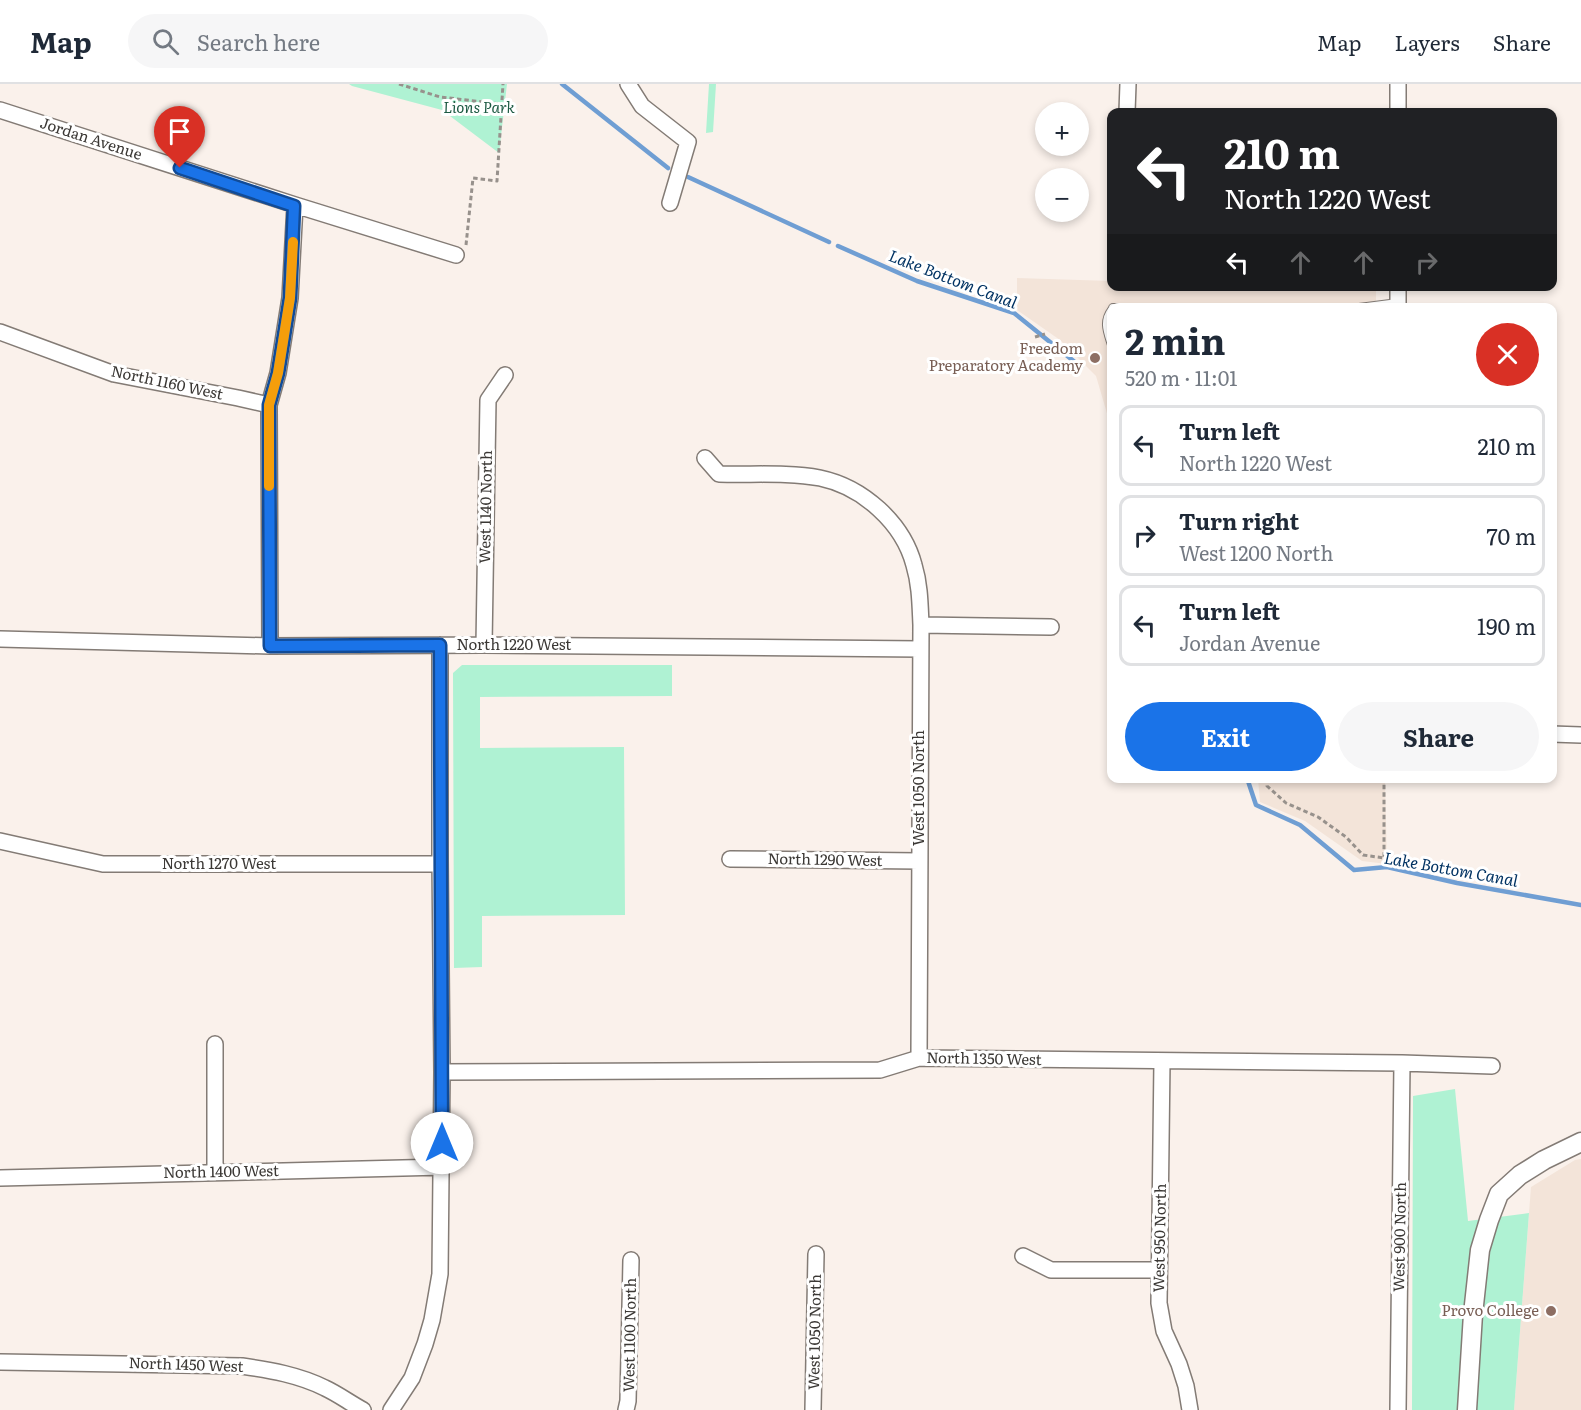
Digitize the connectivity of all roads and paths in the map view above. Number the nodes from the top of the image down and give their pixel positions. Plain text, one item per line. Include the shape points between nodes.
1 (399, 84) edge
2 (503, 84) edge
3 (628, 84) edge
4 (1128, 84) edge
5 (1398, 84) edge
6 (501, 104) junction
7 (1127, 108) edge
8 (1398, 108) edge
9 (0, 110) edge
10 (670, 203) dead end
11 (294, 206) junction
12 (461, 251) joint
13 (0, 332) edge
14 (1045, 334) dead end
15 (1035, 337) dead end
16 (506, 375) dead end
17 (269, 405) junction
18 (705, 458) dead end
19 (921, 624) junction
20 (1051, 627) dead end
21 (0, 639) edge
22 (440, 645) junction
23 (484, 645) junction
24 (270, 646) junction
25 (920, 649) junction
26 (1557, 734) edge
27 (1581, 735) edge
28 (1267, 783) edge
29 (1384, 783) edge
30 (0, 841) edge
31 (730, 859) dead end
32 (919, 861) junction
33 (440, 864) junction
34 (214, 1044) dead end
35 (919, 1058) junction
36 (1162, 1061) junction
37 (1402, 1063) junction
38 (1492, 1066) dead end
39 (442, 1072) junction
40 (1581, 1142) edge
41 (442, 1167) junction
42 (216, 1172) junction
43 (0, 1178) edge
44 (816, 1254) dead end
45 (1023, 1256) dead end
46 (631, 1260) dead end
47 (1159, 1270) junction
48 (0, 1362) edge
49 (363, 1410) edge
50 (391, 1410) edge
51 (626, 1410) edge
52 (813, 1410) edge
53 (1190, 1410) edge
54 (1398, 1410) edge
55 (1467, 1410) edge

1 - 6 path via 440,98
2 - 6 path
3 - 10 street via 642,106 688,141
4 - 7 street
5 - 8 street
6 - 12 path via 497,181 473,178
9 - 11 street, Jordan Avenue
11 - 12 street, Jordan Avenue
11 - 17 street via 290,298
13 - 17 street, North 1160 West via 114,374
14 - 15 path
16 - 23 street, West 1140 North via 488,400
17 - 24 street
18 - 19 street, West 1050 North via 719,474 802,475 840,484 871,502 900,535 914,564
19 - 20 street
19 - 25 street, West 1050 North
21 - 24 street, North 1220 West
22 - 23 street, North 1220 West
22 - 24 street, North 1220 West
22 - 33 street
23 - 25 street, North 1220 West
25 - 32 street, West 1050 North
26 - 27 street
28 - 29 path via 1286,803 1318,817 1363,855 1384,858
30 - 33 street, North 1270 West via 103,864
31 - 32 street, North 1290 West
32 - 35 street, West 1050 North
33 - 39 street
34 - 42 street
35 - 36 street, North 1350 West
35 - 39 street, North 1350 West via 880,1070
36 - 37 street, North 1350 West
36 - 47 street, West 950 North
37 - 38 street, North 1350 West
37 - 54 street, West 900 North
39 - 41 street
40 - 55 street via 1544,1160 1499,1194 1480,1250
41 - 42 street, North 1400 West
41 - 50 street via 440,1274 432,1320 412,1378
42 - 43 street, North 1400 West
44 - 52 street, West 1050 North
45 - 47 street via 1051,1270
46 - 51 street, West 1100 North
47 - 53 street, West 950 North via 1164,1331 1186,1386
48 - 49 street, North 1450 West via 242,1366 302,1379

